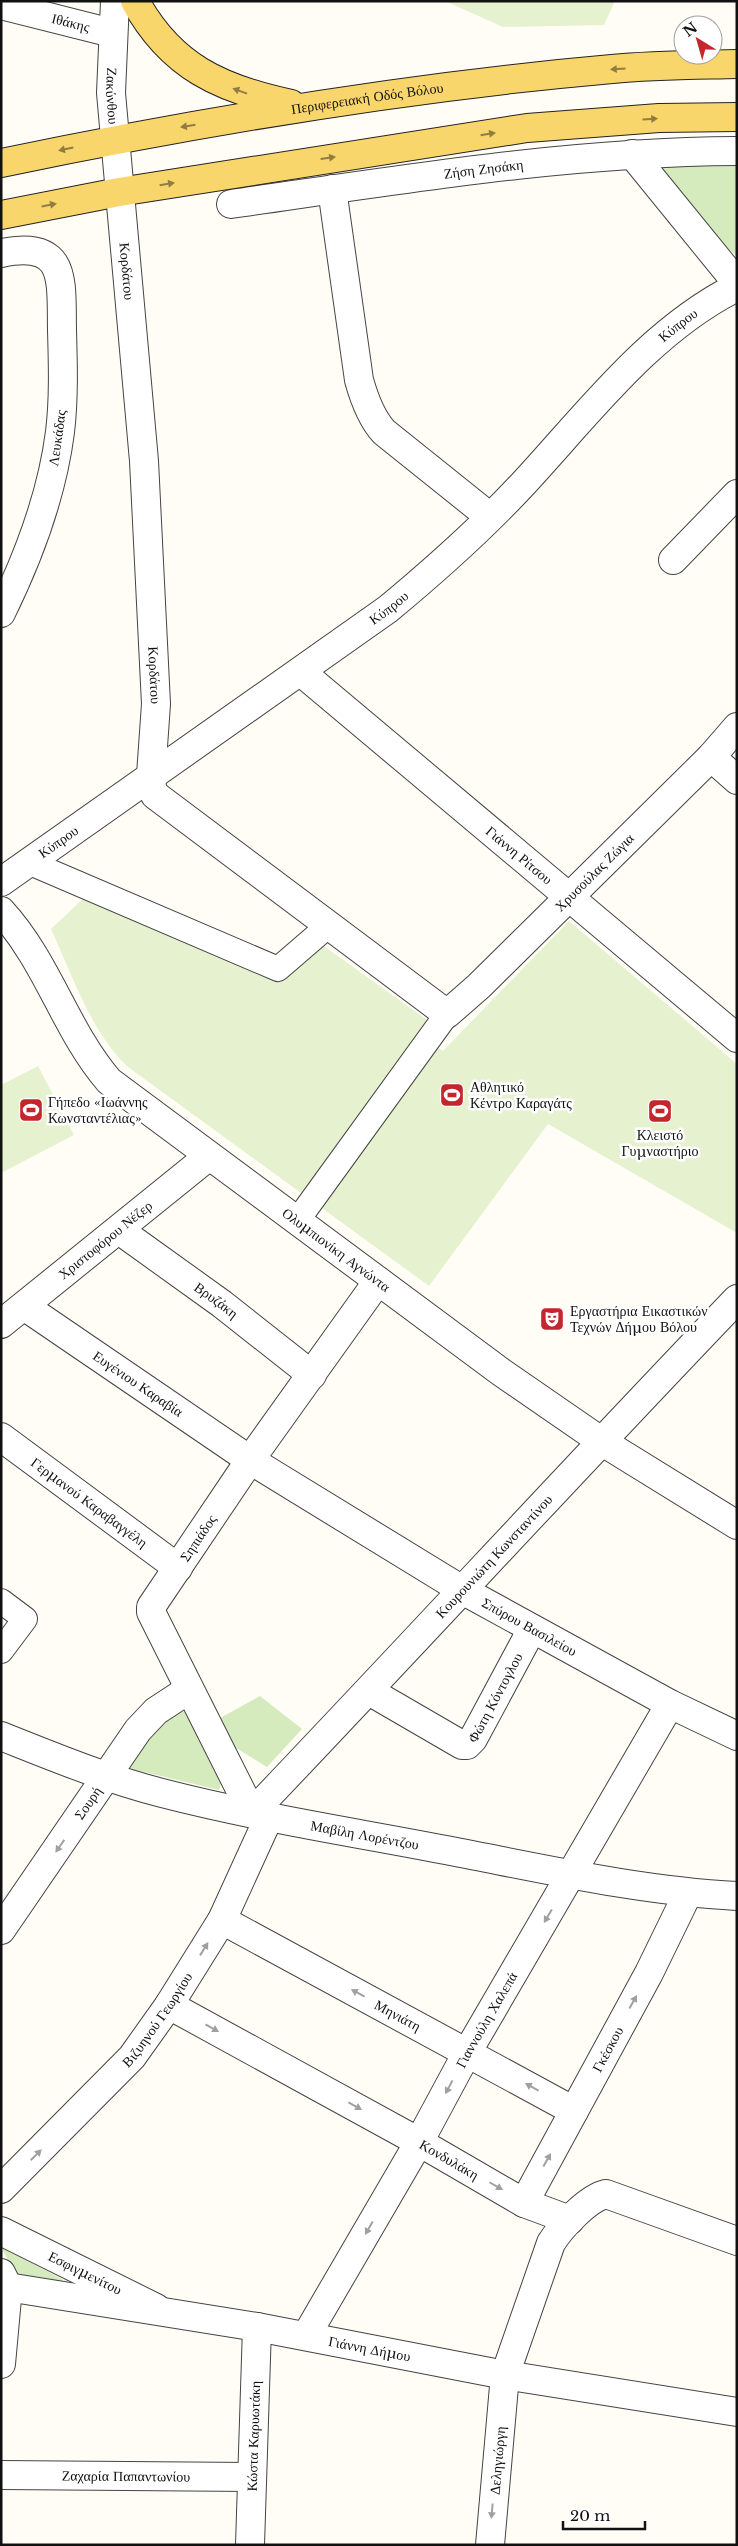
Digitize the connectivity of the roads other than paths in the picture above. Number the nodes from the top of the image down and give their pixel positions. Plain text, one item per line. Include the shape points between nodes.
1 (116, 1) edge
2 (135, 1) edge
3 (1, 5) edge
4 (112, 33) junction
5 (737, 64) edge
6 (305, 107) junction
7 (737, 116) edge
8 (114, 140) junction
9 (737, 151) edge
10 (632, 154) junction
11 (1, 163) edge
12 (332, 189) junction
13 (119, 192) junction
14 (231, 204) dead end
15 (1, 215) edge
16 (1, 252) edge
17 (737, 285) edge
18 (737, 494) edge
19 (490, 517) junction
20 (673, 560) dead end
21 (1, 613) edge
22 (301, 672) junction
23 (737, 727) edge
24 (711, 757) junction
25 (151, 775) junction
26 (737, 780) edge
27 (28, 862) junction
28 (1, 882) edge
29 (568, 898) junction
30 (1, 911) edge
31 (329, 925) junction
32 (447, 1014) junction
33 (737, 1038) edge
34 (209, 1156) junction
35 (297, 1221) junction
36 (119, 1230) junction
37 (378, 1281) junction
38 (737, 1299) edge
39 (24, 1306) junction
40 (1, 1324) edge
41 (312, 1374) junction
42 (1, 1437) edge
43 (601, 1441) junction
44 (250, 1460) junction
45 (737, 1524) edge
46 (178, 1568) junction
47 (464, 1591) junction
48 (1, 1601) edge
49 (532, 1629) junction
50 (1, 1651) edge
51 (188, 1690) junction
52 (368, 1691) junction
53 (670, 1704) junction
54 (1, 1736) edge
55 (737, 1736) edge
56 (108, 1777) junction
57 (260, 1815) junction
58 (572, 1874) junction
59 (688, 1893) junction
60 (737, 1896) edge
61 (222, 1920) junction
62 (1, 1930) edge
63 (169, 2005) junction
64 (468, 2052) junction
65 (574, 2111) junction
66 (420, 2142) junction
67 (1, 2189) edge
68 (524, 2203) junction
69 (570, 2220) junction
70 (1, 2231) edge
71 (737, 2241) edge
72 (4, 2282) edge
73 (168, 2314) junction
74 (258, 2327) junction
75 (306, 2336) junction
76 (1, 2364) edge
77 (505, 2375) junction
78 (737, 2412) edge
79 (1, 2475) edge
80 (252, 2477) junction
81 (250, 2545) edge
82 (490, 2545) edge

1 - 4 street, Ζακύνθου
6 -> 2 main road via 255,96 201,74 168,48
3 - 4 street, Ιθάκης
4 - 8 street, Ζακύνθου via 110,93
5 -> 6 main road, Περιφερειακή Οδός Βόλου via 614,68 497,79
6 -> 8 main road, Περιφερειακή Οδός Βόλου
13 -> 7 main road via 526,128
8 -> 11 main road, Περιφερειακή Οδός Βόλου
8 - 13 street, Ζακύνθου
9 - 10 street, Ζήση Ζησάκη
10 - 12 street, Ζήση Ζησάκη via 534,161
10 - 17 street
12 - 14 street, Ζήση Ζησάκη
12 - 19 street via 359,380 366,402 384,432
15 -> 13 main road
13 - 25 street, Κορδάτου via 144,461 154,632 156,704
16 - 21 street, Λευκάδας via 26,250 50,258 56,265 61,280 63,350 60,433 40,520
17 - 19 street, Κύπρου via 700,309 638,361
18 - 20 street
19 - 22 street, Κύπρου via 415,587
22 - 25 street, Κύπρου
22 - 29 street, Γιάννη Ρίτσου
23 - 24 street, Χρυσούλας Ζώγια
24 - 26 street
24 - 29 street, Χρυσούλας Ζώγια
25 - 27 street, Κύπρου
25 - 31 street, Κορδάτου via 155,795
27 - 28 street, Κύπρου
27 - 31 street via 278,969
29 - 32 street, Χρυσούλας Ζώγια via 480,986
29 - 33 street, Γιάννη Ρίτσου
30 - 34 street, Ολυμπιονίκη Αγνώντα via 29,946 96,1066 109,1081
31 - 32 street, Κορδάτου
32 - 35 street
34 - 35 street, Ολυμπιονίκη Αγνώντα
34 - 36 street, Χριστοφόρου Νέζερ
35 - 37 street, Ολυμπιονίκη Αγνώντα
36 - 39 street, Χριστοφόρου Νέζερ
36 - 41 street, Βρυζάκη
37 - 41 street, Σηπιάδος
37 - 43 street, Ολυμπιονίκη Αγνώντα via 500,1372
38 - 43 street, Κουρουνιώτη Κωνσταντίνου
39 - 40 street, Χριστοφόρου Νέζερ
39 - 44 street, Ευγένιου Καραβία
41 - 44 street, Σηπιάδος
42 - 46 street, Γερμανού Καραβαγγέλη
43 - 45 street, Ολυμπιονίκη Αγνώντα
43 - 47 street, Κουρουνιώτη Κωνσταντίνου
44 - 46 street, Σηπιάδος
44 - 47 street, Σπύρου Βασιλείου
46 - 51 street, Σηπιάδος via 151,1607 151,1612
47 - 49 street, Σπύρου Βασιλείου
47 - 52 street, Κουρουνιώτη Κωνσταντίνου
48 - 50 street via 25,1619
49 - 52 street, Φώτη Κόντογλου via 467,1745
49 - 53 street, Σπύρου Βασιλείου
51 - 56 street, Σουρή via 148,1719
51 - 57 street, Σηπιάδος
52 - 57 street, Κουρουνιώτη Κωνσταντίνου
53 - 55 street, Σπύρου Βασιλείου
53 - 58 street, Γιαννούλη Χαλεπά
54 - 56 street, Μαβίλη Λορέντζου
56 - 57 street, Μαβίλη Λορέντζου
56 -> 62 street, Σουρή
57 - 58 street, Μαβίλη Λορέντζου
57 - 61 street, Βιζυηνού Γεωργίου
58 - 59 street, Μαβίλη Λορέντζου
58 -> 64 street, Γιαννούλη Χαλεπά
59 - 60 street, Μαβίλη Λορέντζου
65 -> 59 street, Γκέσκου via 649,1973
63 -> 61 street, Βιζυηνού Γεωργίου
64 -> 61 street, Μηνιάτη
63 -> 66 street, Κονδυλάκη
67 -> 63 street, Βιζυηνού Γεωργίου via 132,2057
65 -> 64 street, Μηνιάτη
64 -> 66 street, Γιαννούλη Χαλεπά
68 -> 65 street, Γκέσκου
66 -> 68 street, Κονδυλάκη
66 -> 75 street, Γιαννούλη Χαλεπά
68 - 69 street, Κονδυλάκη
69 - 71 street via 606,2194
69 - 77 street via 551,2243
70 - 73 street, Εσφιγμενίτου
72 - 73 street, Γιάννη Δήμου
72 - 76 street
73 - 74 street, Γιάννη Δήμου
74 - 75 street, Γιάννη Δήμου
74 - 80 street, Κώστα Καρυωτάκη
75 - 77 street, Γιάννη Δήμου
77 - 78 street, Γιάννη Δήμου
77 -> 82 street, Δεληγιώργη
79 - 80 street, Ζαχαρία Παπαντωνίου
80 - 81 street, Κώστα Καρυωτάκη

